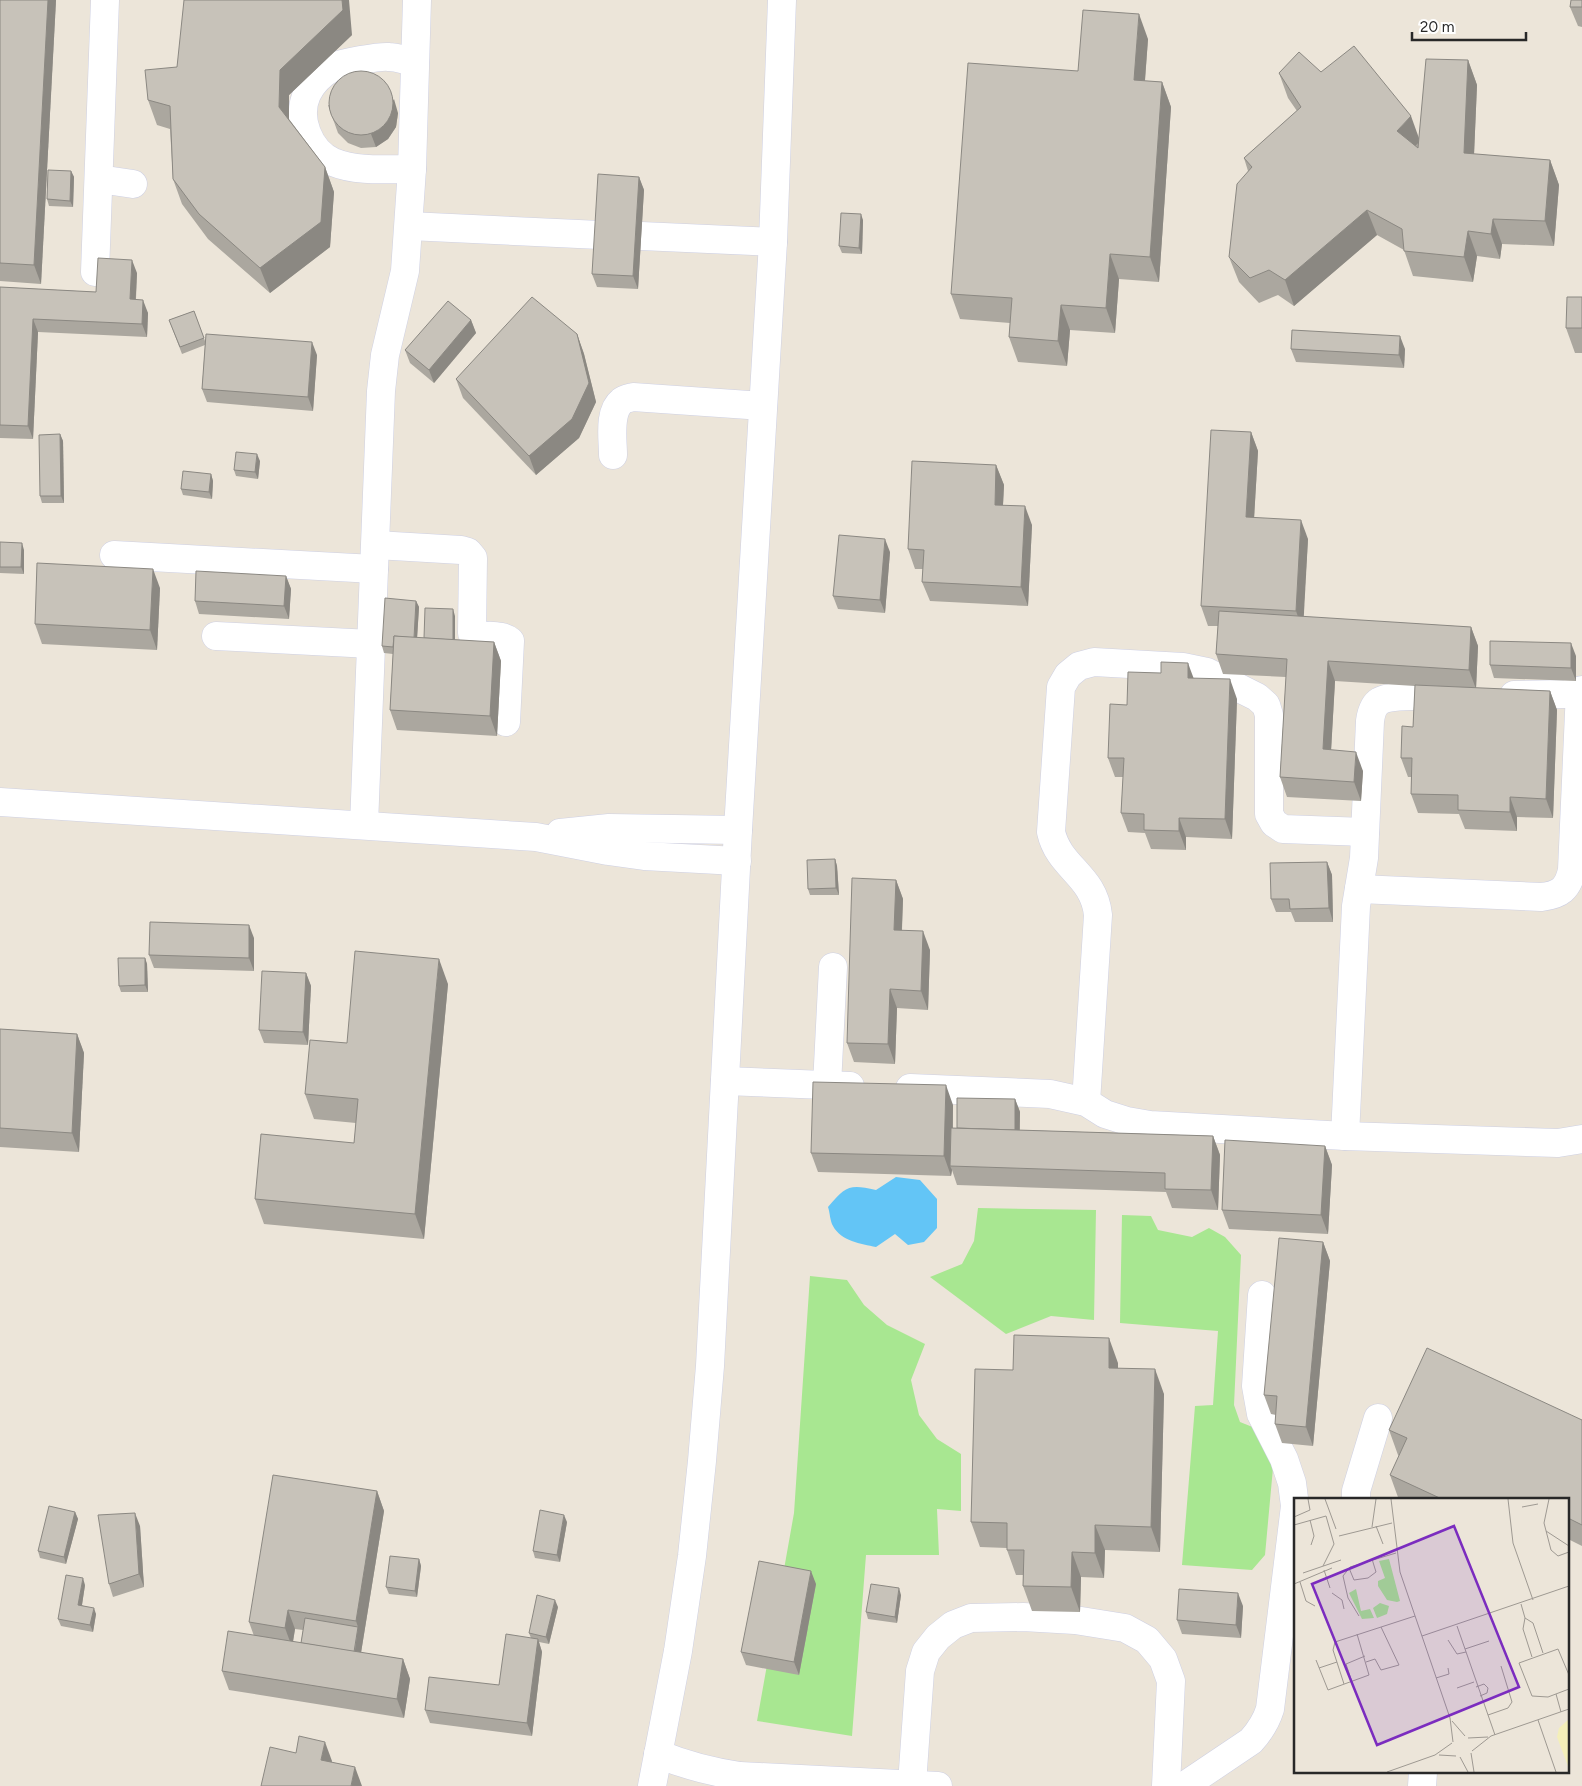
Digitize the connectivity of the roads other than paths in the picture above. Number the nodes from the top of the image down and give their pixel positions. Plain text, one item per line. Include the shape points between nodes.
1 (105, 0) edge
2 (416, 0) edge
3 (782, 0) edge
4 (415, 62) junction
5 (412, 169) junction
6 (99, 179) junction
7 (133, 184) dead end
8 (409, 226) junction
9 (600, 235) edge
10 (641, 236) dead end
11 (773, 242) junction
12 (95, 272) edge
13 (763, 406) junction
14 (613, 455) dead end
15 (114, 555) dead end
16 (375, 557) junction
17 (216, 636) dead end
18 (371, 644) junction
19 (1581, 691) edge
20 (506, 722) dead end
21 (0, 802) edge
22 (364, 825) junction
23 (738, 830) junction
24 (1365, 832) junction
25 (536, 837) junction
26 (736, 861) junction
27 (1359, 889) junction
28 (833, 967) dead end
29 (725, 1080) junction
30 (827, 1085) junction
31 (1086, 1102) junction
32 (1345, 1136) junction
33 (1582, 1138) edge
34 (1262, 1296) dead end
35 (1378, 1418) dead end
36 (1294, 1498) edge
37 (1356, 1498) edge
38 (1294, 1514) edge
39 (658, 1754) junction
40 (925, 1785) edge
41 (652, 1786) edge
42 (1166, 1786) edge
43 (1184, 1786) edge

1 - 6 street
2 - 4 street
3 - 11 street
4 - 5 street
4 - 5 street via 388,56 335,66 318,78 307,94 303,113 306,132 316,150 331,161 350,168
5 - 8 street
6 - 7 street
6 - 12 street
8 - 9 street
8 - 16 street via 405,271 380,391
10 - 11 street
11 - 13 street
13 - 14 street via 633,397 622,400 615,409 613,420
13 - 23 street
15 - 16 street
16 - 18 street
16 - 20 street via 462,550 473,558 472,633 505,637 510,641
17 - 18 street
18 - 22 street
19 - 24 street via 1390,697 1380,701 1372,710 1370,721
19 - 27 street via 1572,870 1563,890 1542,897
21 - 22 street
22 - 25 street
23 - 25 street via 609,828
23 - 26 street
24 - 27 street
24 - 31 street via 1283,829 1274,823 1269,814 1269,715 1266,705 1257,697 1207,672 1183,667 1094,662 1079,666 1068,675 1061,687 1051,832 1053,843 1086,883 1097,904
25 - 26 street via 644,856
26 - 29 street
27 - 32 street
28 - 30 street
29 - 30 street
29 - 39 street via 702,1461 678,1651
30 - 31 street via 1031,1092
31 - 32 street via 1127,1122
32 - 33 street via 1558,1143
34 - 36 street via 1256,1386 1261,1414 1284,1459
35 - 37 street
38 - 43 street via 1266,1721 1251,1741
39 - 40 street via 684,1765 740,1776
39 - 41 street
40 - 42 street via 920,1670 926,1652 938,1636 971,1618 1023,1617 1125,1628 1147,1640 1163,1659 1171,1680

